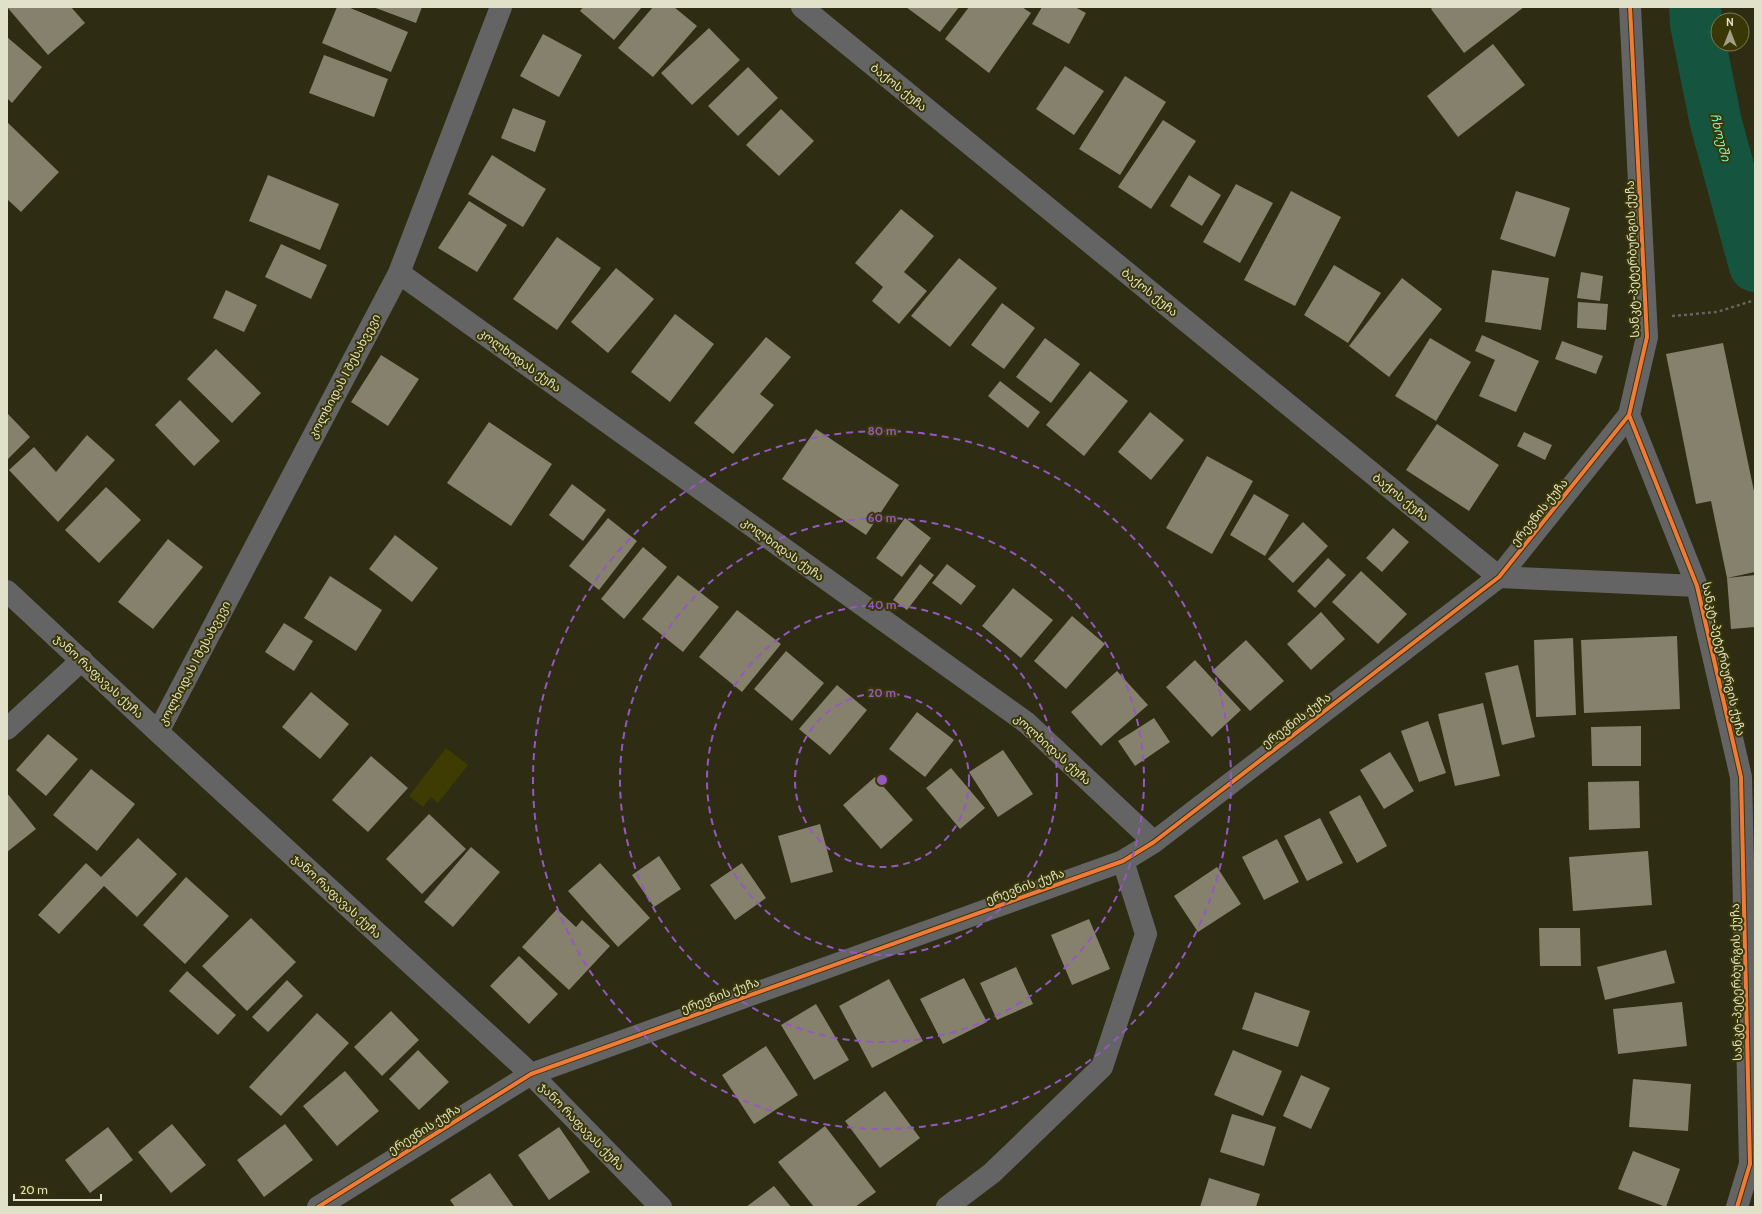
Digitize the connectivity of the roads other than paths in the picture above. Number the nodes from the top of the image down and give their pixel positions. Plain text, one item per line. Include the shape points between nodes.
1 (501, 7) edge
2 (802, 7) edge
3 (1630, 7) edge
4 (399, 273) junction
5 (1629, 415) junction
6 (1499, 577) junction
7 (1697, 586) junction
8 (7, 591) edge
9 (82, 660) junction
10 (7, 729) edge
11 (158, 732) junction
12 (1154, 842) junction
13 (1123, 861) junction
14 (531, 1074) junction
15 (318, 1207) edge
16 (661, 1207) edge
17 (947, 1207) edge
18 (1737, 1207) edge

1 - 4 street, კოლხიდას I შესახვევი
2 - 6 street, ბაქოს ქუჩა
3 - 5 street, სანკტ-პეტერბურგის ქუჩა via 1647,337
4 - 11 street, კოლხიდას I შესახვევი
4 - 12 street, კოლხიდას ქუჩა via 1027,723
5 - 6 street, ერევნის ქუჩა
5 - 7 street, სანკტ-პეტერბურგის ქუჩა
6 - 7 street
6 - 12 street, ერევნის ქუჩა
7 - 18 street, სანკტ-პეტერბურგის ქუჩა via 1741,777 1750,1164
8 - 9 street, ჯანო რაფავას ქუჩა
9 - 10 street
9 - 11 street, ჯანო რაფავას ქუჩა
11 - 14 street, ჯანო რაფავას ქუჩა
12 - 13 street, ერევნის ქუჩა
13 - 14 street, ერევნის ქუჩა
13 - 17 street via 1146,934 1102,1067 992,1173
14 - 15 street, ერევნის ქუჩა
14 - 16 street, ჯანო რაფავას ქუჩა

